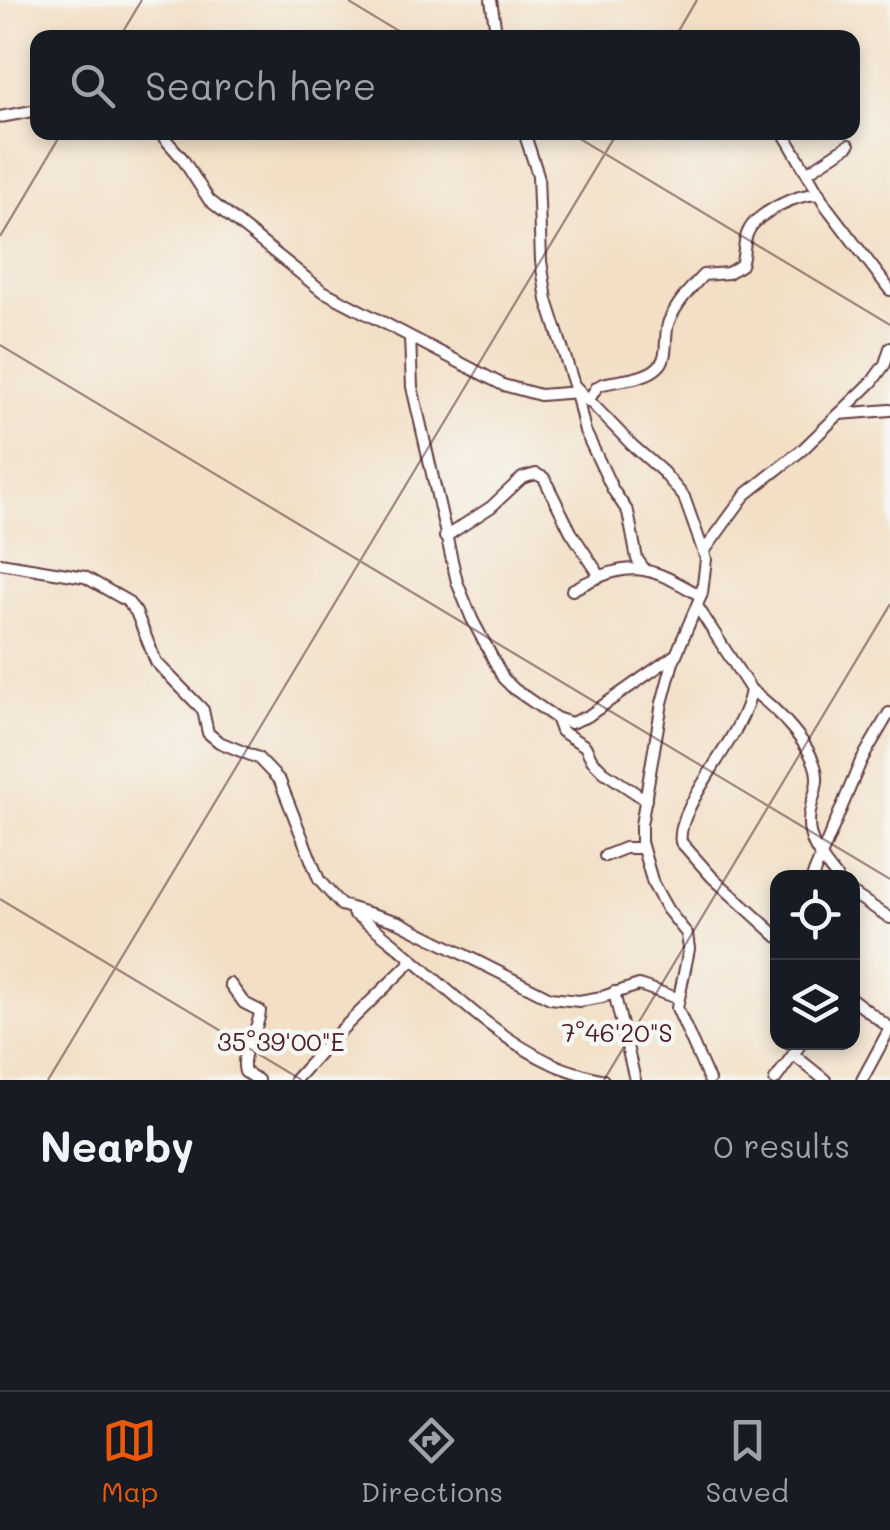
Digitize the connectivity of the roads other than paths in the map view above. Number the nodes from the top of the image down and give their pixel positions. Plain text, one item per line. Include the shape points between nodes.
1 (492, 0) edge
2 (497, 30) edge
3 (30, 112) edge
4 (0, 118) edge
5 (166, 140) edge
6 (527, 140) edge
7 (787, 140) edge
8 (850, 144) dead end
9 (808, 172) junction
10 (820, 194) junction
11 (890, 290) edge
12 (410, 337) junction
13 (890, 348) edge
14 (581, 395) junction
15 (890, 410) edge
16 (838, 414) junction
17 (445, 537) junction
18 (705, 550) junction
19 (0, 563) edge
20 (645, 570) junction
21 (600, 576) junction
22 (572, 590) dead end
23 (699, 601) junction
24 (676, 654) junction
25 (751, 690) junction
26 (890, 712) edge
27 (556, 718) junction
28 (646, 800) junction
29 (642, 848) junction
30 (606, 856) dead end
31 (822, 859) junction
32 (816, 870) edge
33 (831, 870) edge
34 (860, 897) edge
35 (342, 905) junction
36 (890, 918) edge
37 (770, 930) edge
38 (412, 961) junction
39 (230, 984) dead end
40 (614, 992) junction
41 (677, 998) junction
42 (860, 1008) edge
43 (889, 1033) edge
44 (797, 1050) edge
45 (794, 1054) junction
46 (242, 1076) edge
47 (258, 1080) edge
48 (295, 1080) edge
49 (603, 1080) edge
50 (634, 1080) edge
51 (709, 1080) edge
52 (775, 1080) edge
53 (824, 1080) edge
54 (862, 1080) edge

1 - 2 street
3 - 4 street
5 - 12 street via 231,219 322,290
6 - 14 street via 538,175 547,300
7 - 9 street
8 - 9 street
9 - 10 street
10 - 11 street
10 - 14 street via 795,197 753,224 741,265 703,275 666,330 659,367
12 - 14 street via 503,386
12 - 17 street via 412,387
13 - 16 street via 880,373
14 - 18 street via 674,484
14 - 20 street via 584,431 628,512
15 - 16 street
16 - 18 street via 746,495
17 - 21 street via 536,474
17 - 27 street via 456,582 504,678
18 - 23 street
19 - 35 street via 84,576 127,601 156,662 203,710 208,733 258,758 280,781 319,880
20 - 21 street
20 - 23 street via 660,572
21 - 22 street
23 - 24 street
23 - 25 street
24 - 27 street via 588,716 570,723
24 - 28 street
25 - 31 street via 779,712 814,765 808,830
25 - 37 street via 740,725 680,835 687,852
26 - 31 street via 860,761
27 - 28 street via 604,772
28 - 29 street
29 - 30 street
29 - 41 street via 653,884 689,941
31 - 32 street
31 - 33 street
34 - 36 street
35 - 38 street
35 - 40 street via 399,922 550,998 579,1001
38 - 48 street
38 - 49 street via 532,1053
39 - 46 street via 260,1016
40 - 41 street via 639,985
40 - 50 street
41 - 51 street
42 - 43 street
43 - 54 street
44 - 45 street
45 - 52 street
45 - 53 street
46 - 47 street

